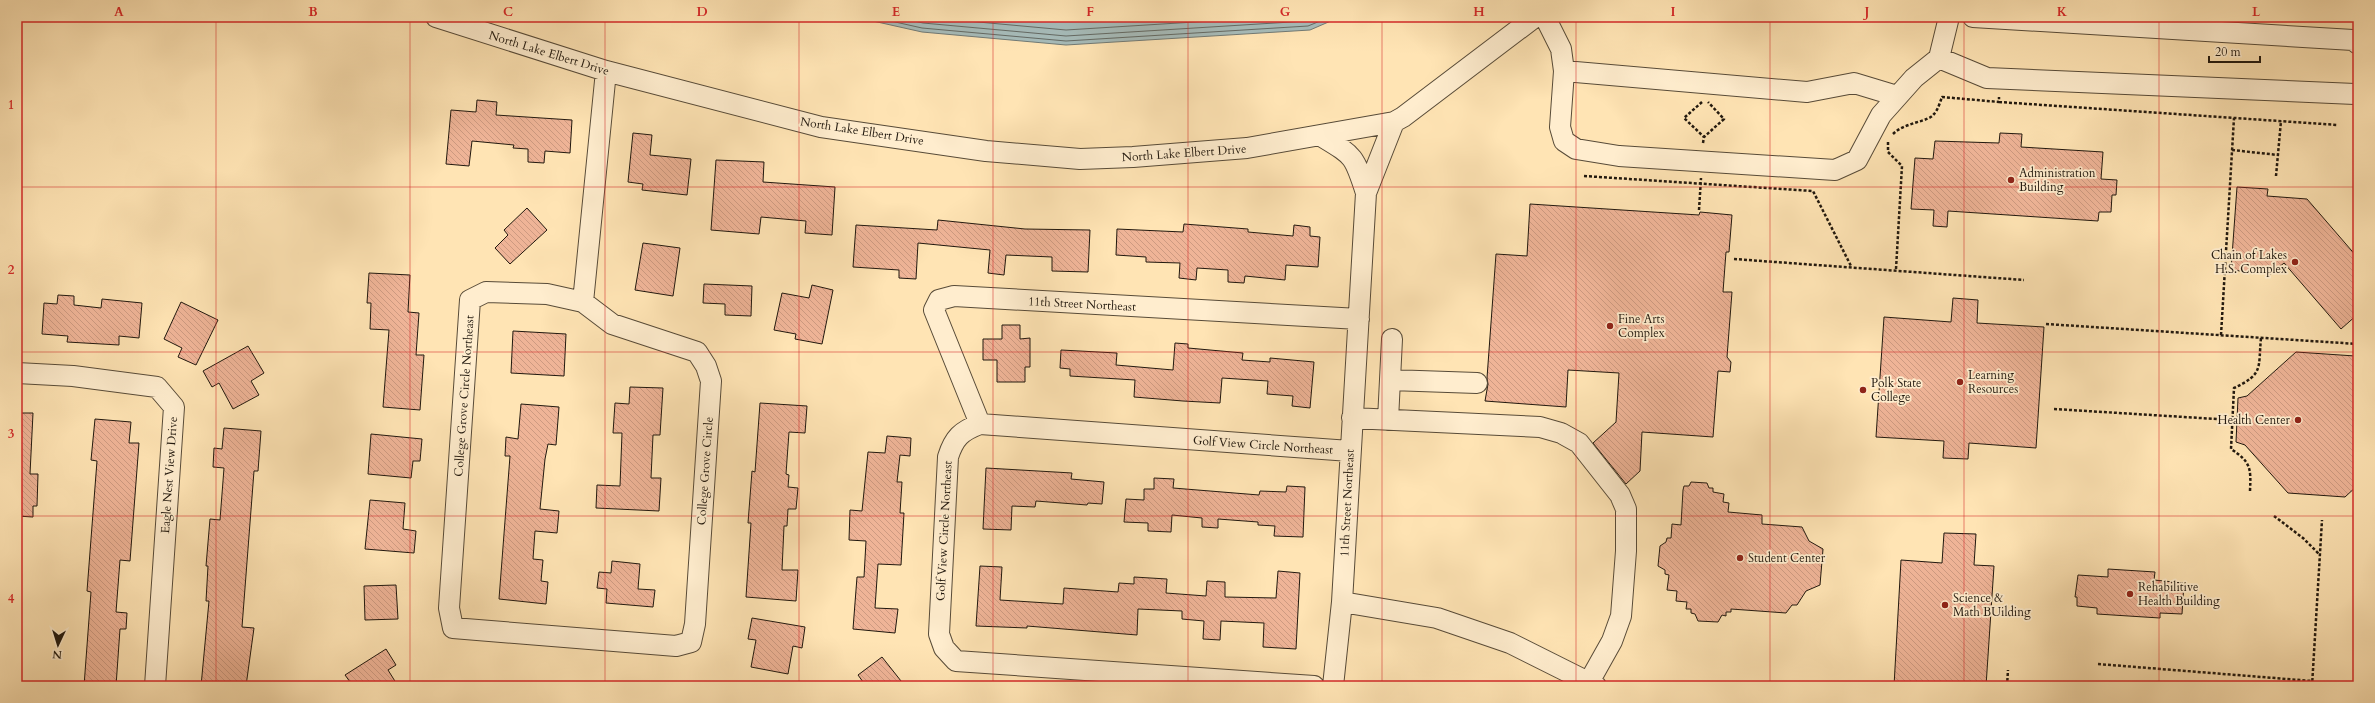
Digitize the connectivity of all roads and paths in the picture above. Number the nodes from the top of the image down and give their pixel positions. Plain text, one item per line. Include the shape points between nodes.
1 (436, 17) edge
2 (1535, 17) edge
3 (1545, 17) edge
4 (1949, 17) edge
5 (1973, 17) edge
6 (2358, 44) edge
7 (1939, 58) junction
8 (606, 71) junction
9 (1564, 72) junction
10 (2000, 79) junction
11 (2358, 93) edge
12 (1897, 96) junction
13 (1998, 102) junction
14 (2234, 118) junction
15 (2281, 121) junction
16 (1394, 122) junction
17 (2338, 125) dead end
18 (1321, 136) junction
19 (1704, 136) junction
20 (2232, 150) junction
21 (2278, 155) junction
22 (1702, 161) junction
23 (1584, 176) dead end
24 (2276, 176) dead end
25 (1700, 184) junction
26 (1366, 193) junction
27 (1699, 210) dead end
28 (1734, 259) dead end
29 (1851, 266) junction
30 (1896, 269) junction
31 (2024, 280) dead end
32 (584, 302) junction
33 (1359, 319) junction
34 (2046, 324) dead end
35 (2221, 335) junction
36 (2261, 338) junction
37 (1392, 339) dead end
38 (2358, 344) edge
39 (17, 373) edge
40 (1390, 380) junction
41 (1477, 383) dead end
42 (2054, 409) dead end
43 (1352, 418) junction
44 (1388, 420) junction
45 (2233, 420) junction
46 (980, 424) junction
47 (1350, 451) junction
48 (2250, 491) dead end
49 (2274, 516) dead end
50 (2322, 520) dead end
51 (2320, 555) junction
52 (1342, 602) junction
53 (616, 641) joint
54 (2098, 664) dead end
55 (2008, 670) dead end
56 (2312, 680) junction
57 (1592, 684) edge
58 (155, 686) edge
59 (1314, 686) edge
60 (1333, 686) edge
61 (2007, 686) edge
62 (2312, 686) edge

1 - 8 street, North Lake Elbert Drive
2 - 16 street via 1403,118
3 - 9 street via 1561,49
4 - 7 street
5 - 6 street via 2353,40
7 - 10 street via 1987,78
7 - 12 street
8 - 18 street, North Lake Elbert Drive via 821,127 986,151 1080,159 1134,157 1278,144
8 - 32 street
9 - 12 street via 1807,92 1854,83
9 - 22 street via 1560,127 1564,141 1576,149 1619,156
10 - 11 street
10 - 13 path
12 - 22 street via 1881,115 1856,160 1835,170
13 - 14 path
13 - 30 path via 1942,97 1934,115 1909,123 1892,135 1888,142 1888,152 1902,166
14 - 15 path
14 - 20 path
15 - 17 path
15 - 21 path
16 - 18 street, North Lake Elbert Drive
16 - 26 street, 11th Street Northeast
18 - 26 street via 1348,152 1358,165
19 - 19 path via 1724,119 1705,99 1684,118
19 - 22 path
20 - 21 path
20 - 35 path
21 - 24 path
22 - 25 path
23 - 25 path
25 - 27 path
25 - 29 path via 1813,191
26 - 33 street, 11th Street Northeast
28 - 29 path
29 - 30 path
30 - 31 path
32 - 53 street, College Grove Circle via 612,324 697,352 706,366 711,381 695,624 691,642 676,646
32 - 53 street, College Grove Circle Northeast via 547,294 486,292 470,300 450,608 453,628
33 - 43 street, 11th Street Northeast
33 - 46 street, 11th Street Northeast via 954,296 939,300 934,310
34 - 35 path
35 - 36 path
36 - 38 path
36 - 45 path via 2258,373 2251,380 2234,388
37 - 40 street
39 - 58 street, Eagle Nest View Drive via 73,376 157,387 174,407
40 - 41 street
40 - 44 street
42 - 45 path
43 - 44 street
43 - 47 street, 11th Street Northeast
44 - 57 street via 1540,427 1561,433 1579,443 1620,494 1626,509 1621,616
45 - 48 path via 2231,449 2247,461 2251,473
46 - 47 street, Golf View Circle Northeast
46 - 59 street, Golf View Circle Northeast via 963,430 953,442 948,457 939,634 944,648 956,661
47 - 52 street, 11th Street Northeast
49 - 51 path via 2309,543
50 - 51 path
51 - 56 path
52 - 57 street via 1437,618 1510,643
52 - 60 street, 11th Street Northeast
54 - 56 path
55 - 61 path
56 - 62 path

